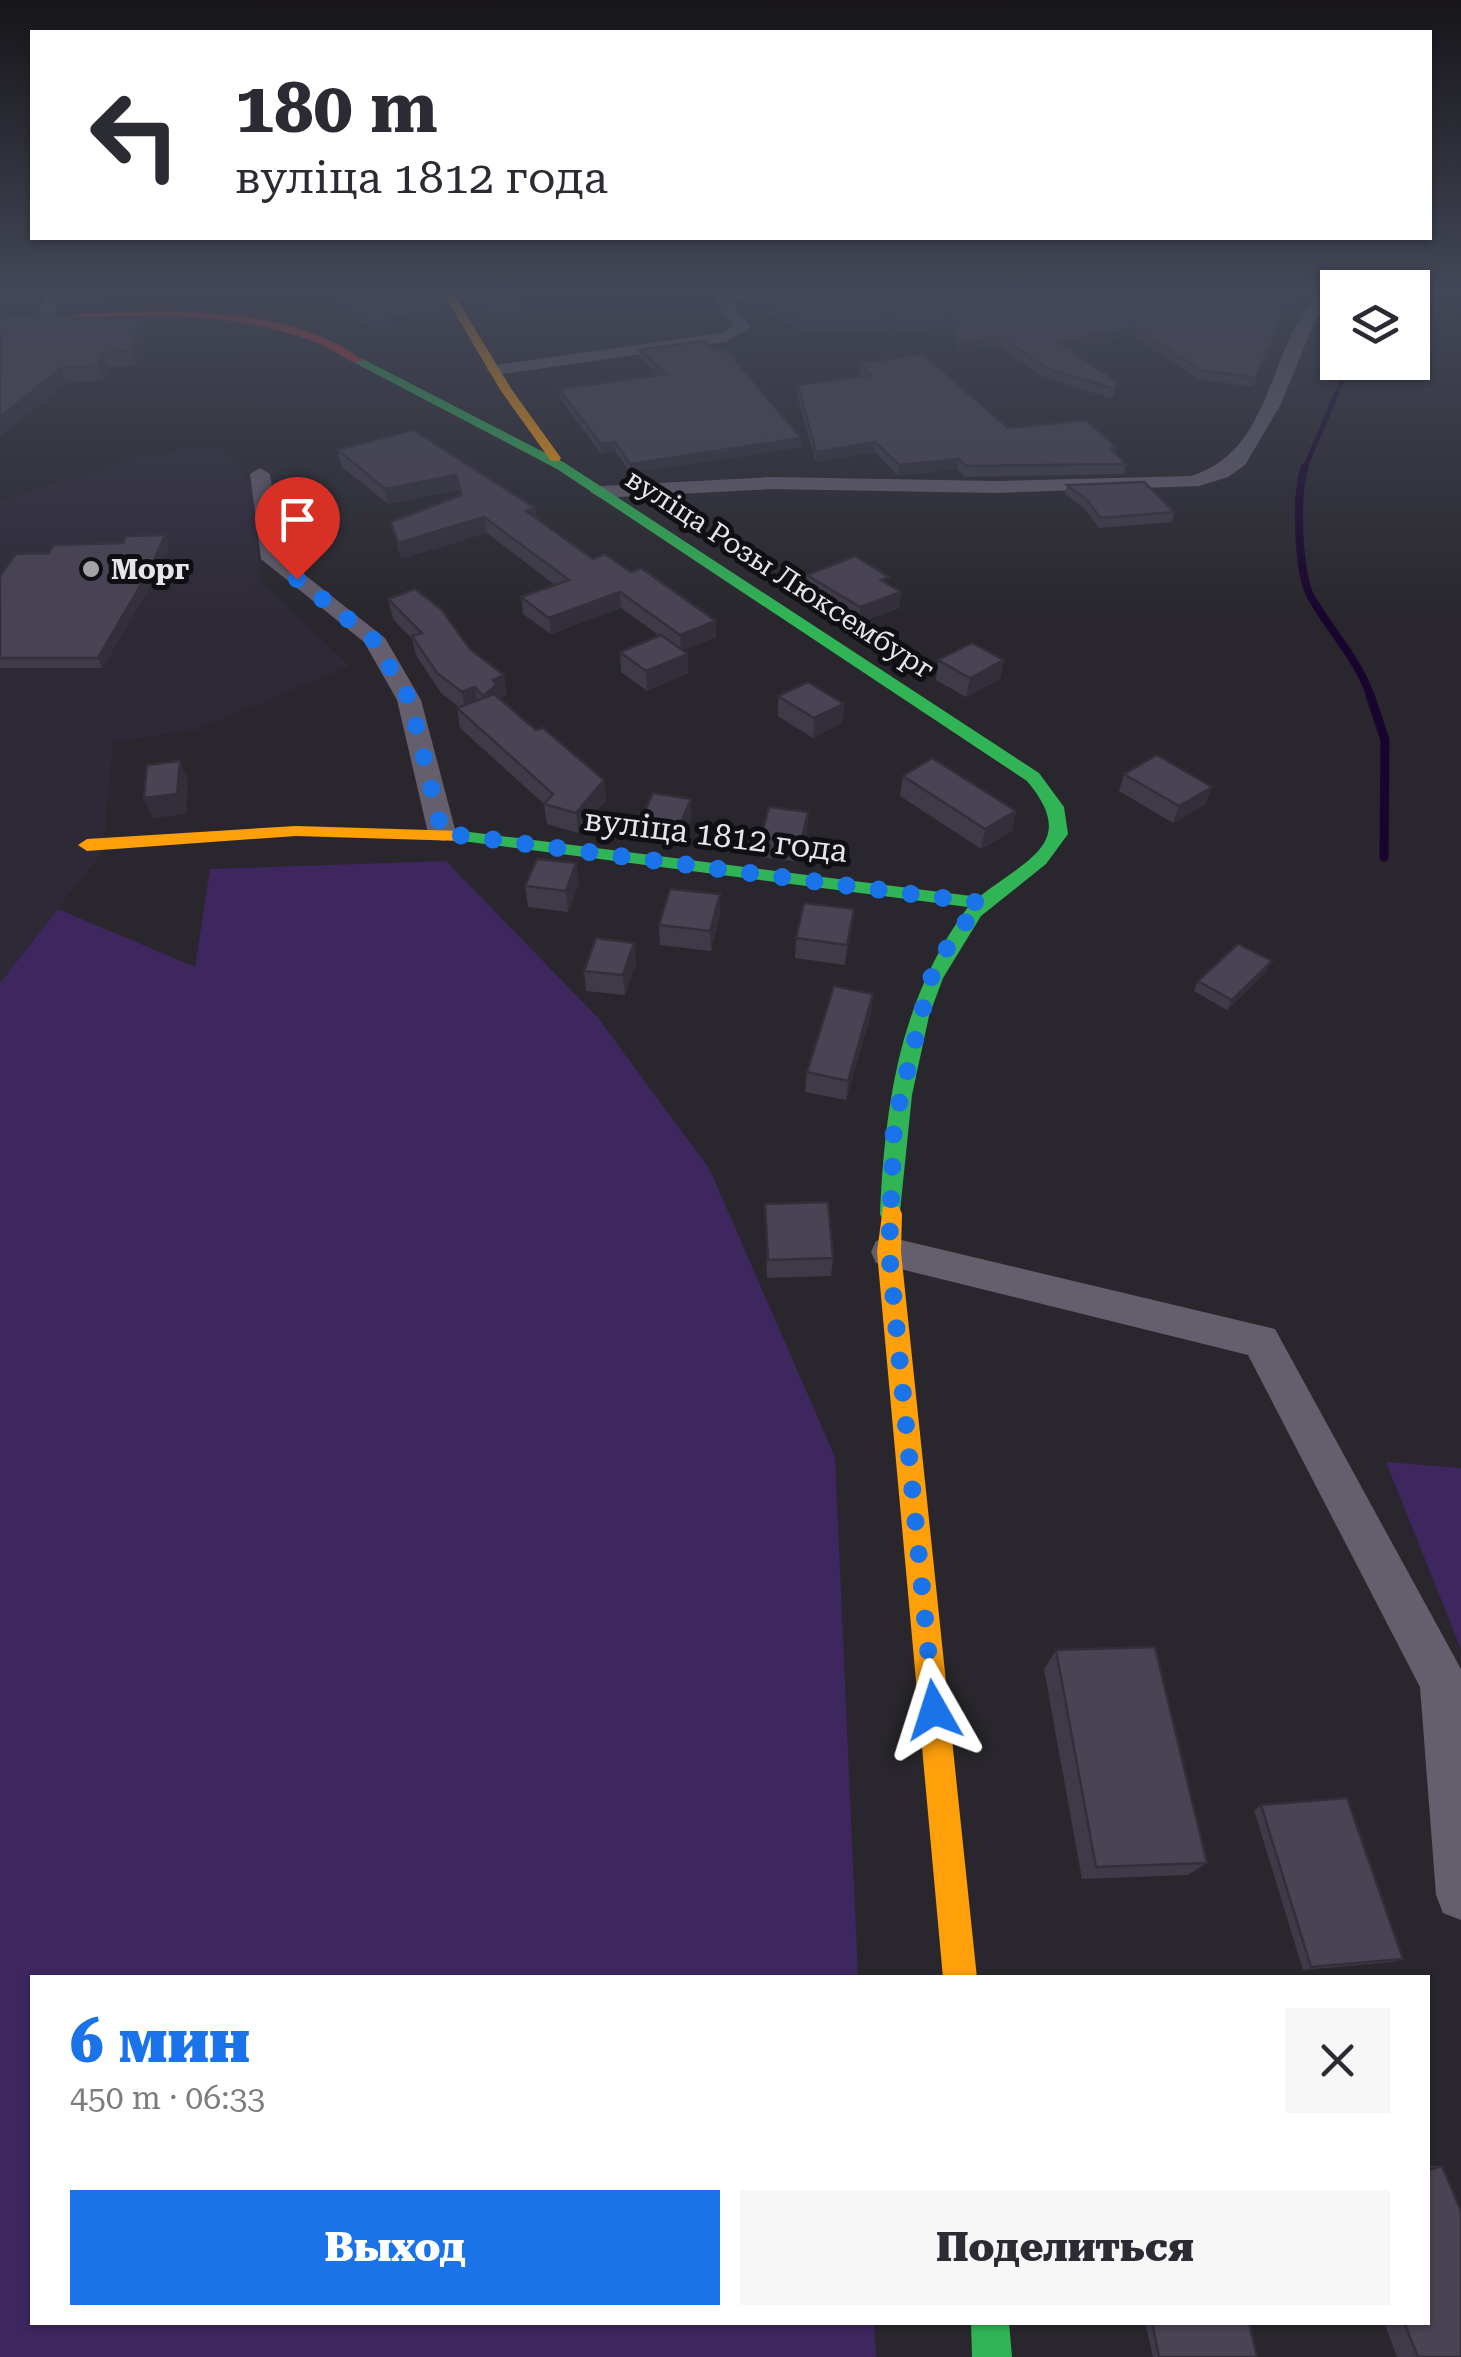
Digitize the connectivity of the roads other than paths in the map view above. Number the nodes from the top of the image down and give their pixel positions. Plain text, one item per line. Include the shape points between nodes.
1 (434, 398) edge
2 (481, 398) edge
3 (513, 398) edge
4 (1274, 398) edge
5 (450, 406) junction
6 (561, 466) junction
7 (260, 474) dead end
8 (600, 492) junction
9 (442, 833) junction
10 (88, 845) dead end
11 (982, 903) junction
12 (889, 1252) junction
13 (1452, 1696) edge
14 (1461, 1895) edge
15 (960, 1975) edge
16 (990, 2325) edge
17 (992, 2357) edge

1 - 5 main road, вуліца Розы Люксембург
2 - 5 main road
3 - 6 main road
4 - 8 street via 1238,461 1192,482 772,483
5 - 6 main road, вуліца Розы Люксембург
6 - 8 main road, вуліца Розы Люксембург
7 - 9 street via 272,559 372,638 410,700
8 - 11 main road, вуліца Розы Люксембург via 1033,776 1056,803 1061,826 1054,845
9 - 10 main road, вуліца 1812 года via 296,831
9 - 11 main road, вуліца 1812 года
11 - 12 main road via 953,937 930,980 894,1125
12 - 13 street via 1260,1341
12 - 15 main road
13 - 14 street
16 - 17 main road

